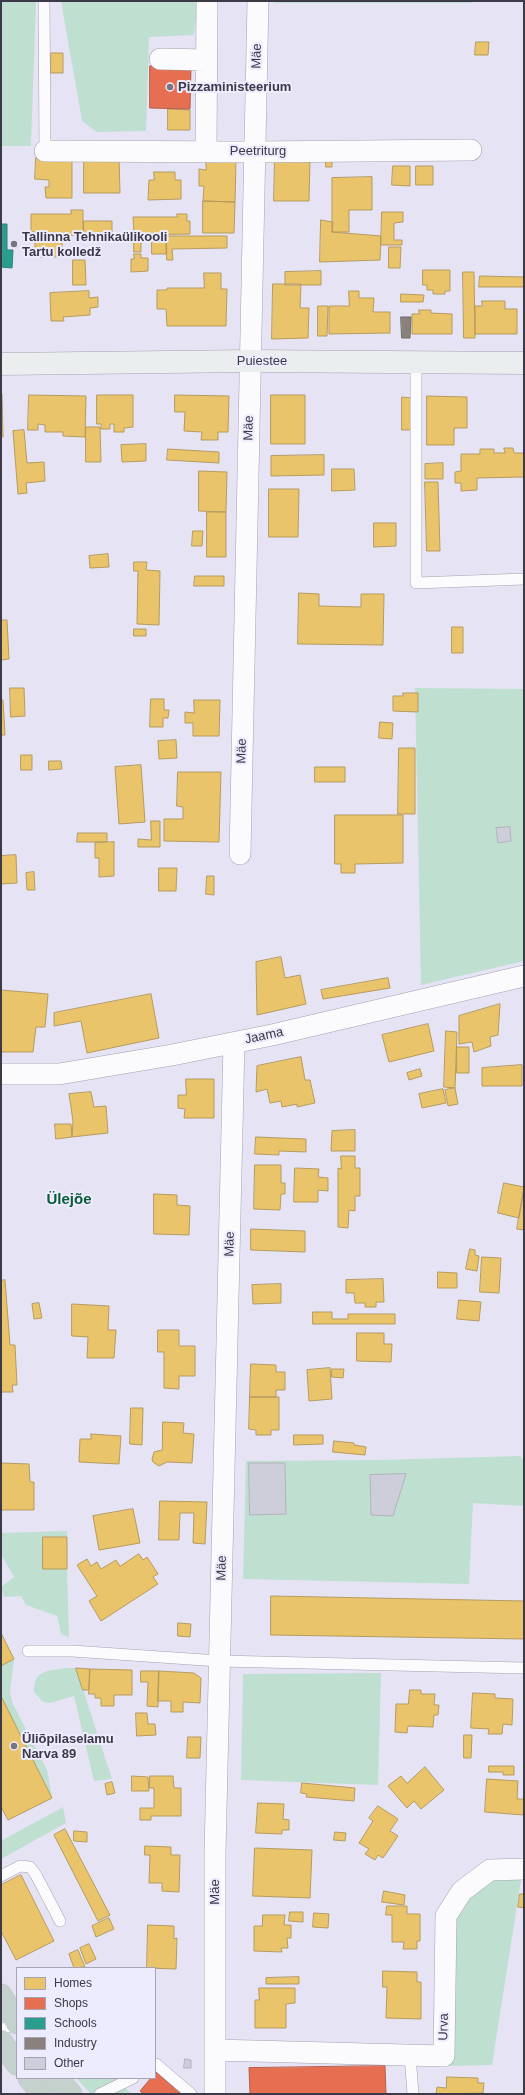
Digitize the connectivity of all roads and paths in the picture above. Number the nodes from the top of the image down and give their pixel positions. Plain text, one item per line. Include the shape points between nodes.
1 (44, 1) edge
2 (207, 1) edge
3 (258, 1) edge
4 (160, 59) dead end
5 (206, 60) junction
6 (45, 150) joint
7 (471, 150) dead end
8 (206, 151) junction
9 (255, 152) junction
10 (250, 361) junction
11 (416, 362) junction
12 (524, 363) edge
13 (1, 364) edge
14 (524, 579) edge
15 (240, 854) dead end
16 (524, 976) edge
17 (234, 1043) junction
18 (1, 1074) edge
19 (28, 1651) dead end
20 (219, 1661) junction
21 (524, 1668) edge
22 (524, 1869) edge
23 (1, 1876) edge
24 (60, 1921) dead end
25 (1, 1995) edge
26 (11, 2025) edge
27 (1, 2041) edge
28 (215, 2050) junction
29 (410, 2055) junction
30 (16, 2063) edge
31 (156, 2064) edge
32 (30, 2079) edge
33 (57, 2079) edge
34 (131, 2079) edge
35 (42, 2094) edge
36 (71, 2094) edge
37 (100, 2094) edge
38 (191, 2094) edge
39 (215, 2094) edge
40 (413, 2094) edge

1 - 6 lane
2 - 5 street
3 - 9 street, Mäe
4 - 5 street
5 - 8 street
6 - 8 street, Peetriturg
7 - 9 street, Peetriturg
8 - 9 street, Peetriturg
9 - 10 street, Mäe
10 - 11 main road, Puiestee
10 - 13 main road, Puiestee
10 - 15 street, Mäe
11 - 12 main road, Puiestee
11 - 14 lane via 416,583
16 - 17 street, Jaama
17 - 18 street, Jaama via 59,1074
17 - 20 street, Mäe
19 - 20 lane via 72,1651
20 - 21 lane
20 - 28 street, Mäe via 215,1853
22 - 29 street, Urva via 490,1870 462,1891 446,1916 444,2056
23 - 24 lane via 20,1866 30,1867
25 - 26 highway
27 - 30 highway
28 - 29 street, Urva
28 - 39 street, Mäe
29 - 40 lane
31 - 38 lane
32 - 35 highway
33 - 36 highway
34 - 37 lane

